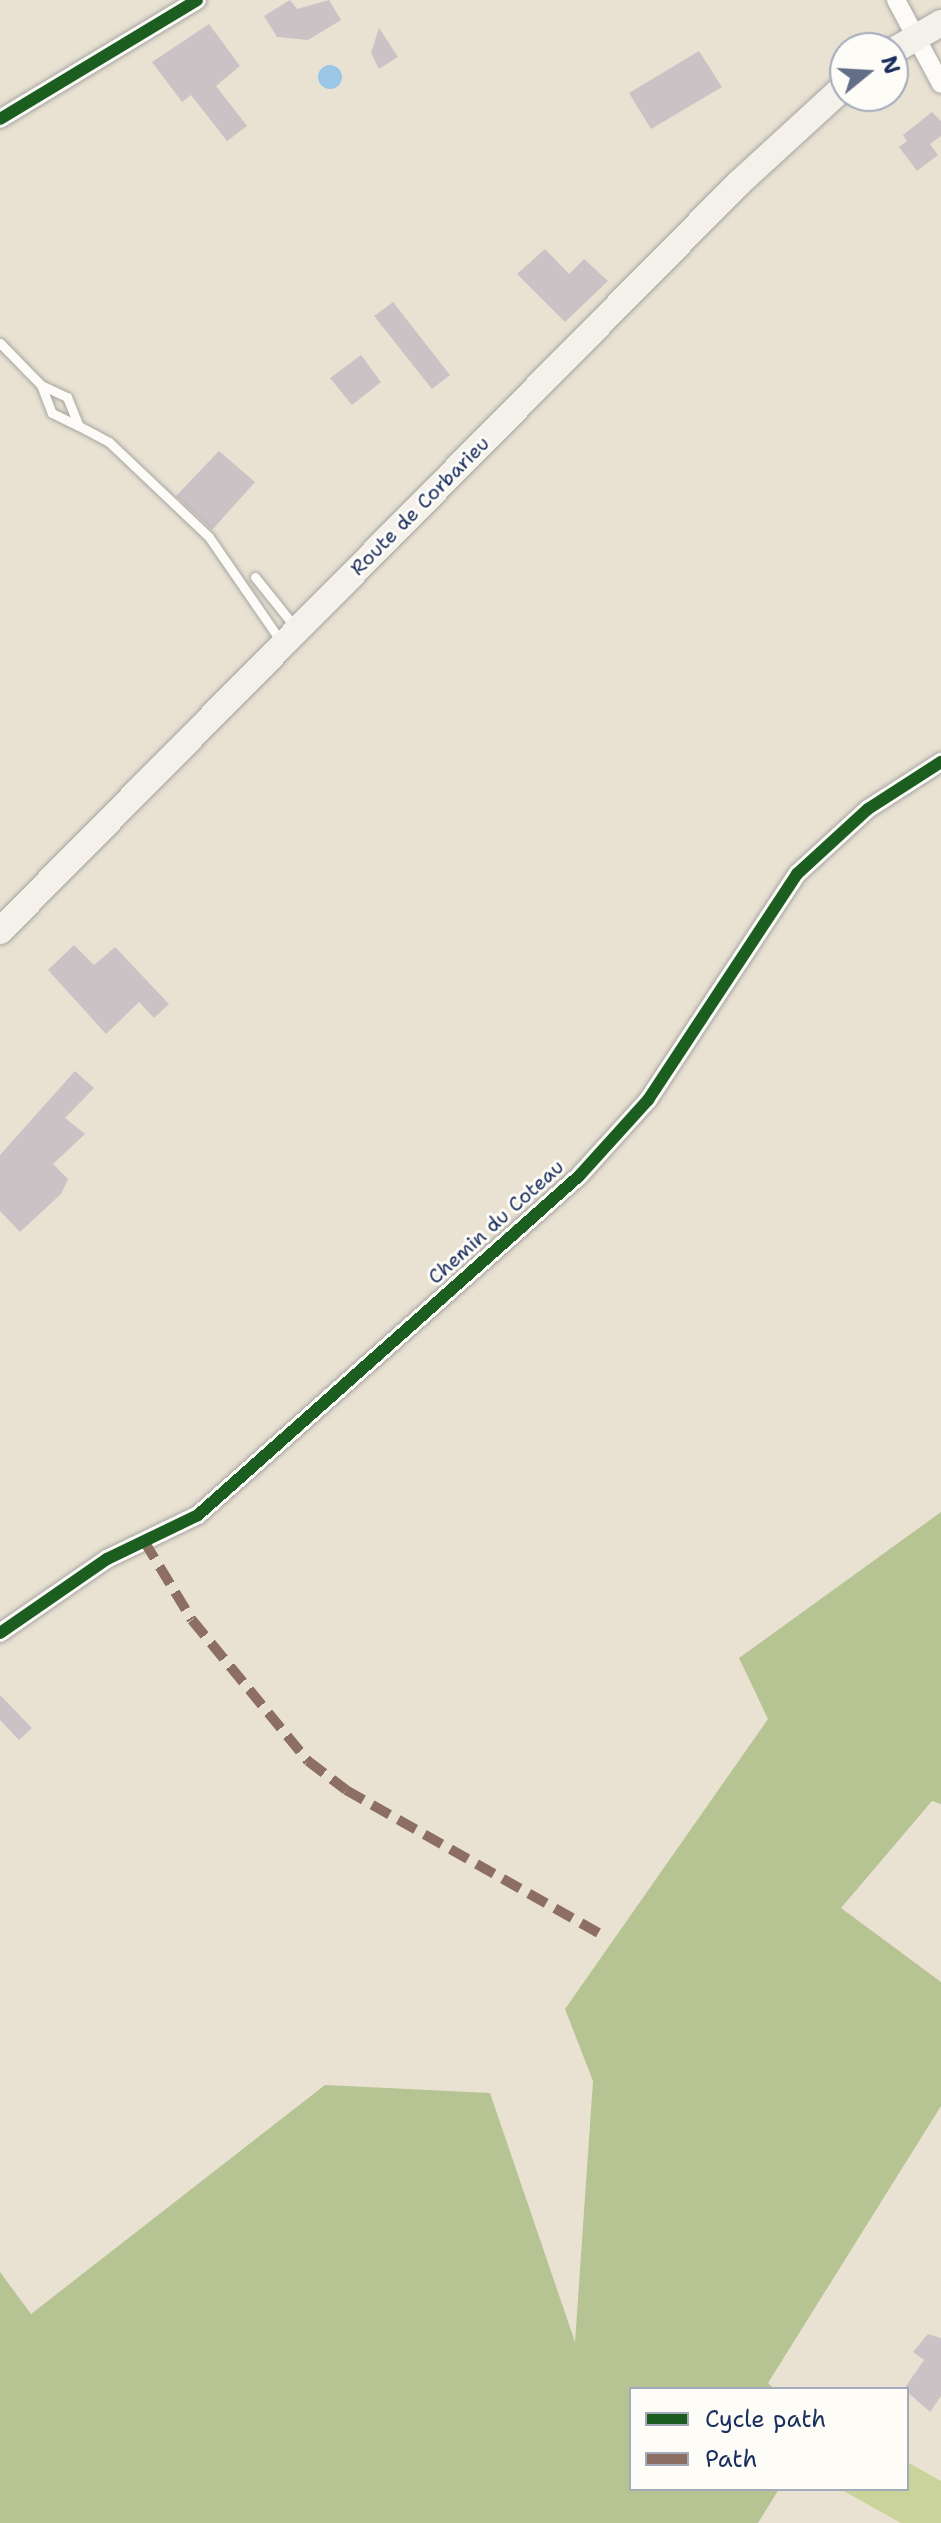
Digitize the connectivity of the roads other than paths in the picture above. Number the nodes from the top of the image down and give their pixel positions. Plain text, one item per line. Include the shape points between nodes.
1 (197, 0) edge
2 (896, 0) edge
3 (930, 29) edge
4 (909, 41) edge
5 (941, 84) edge
6 (829, 102) edge
7 (0, 119) edge
8 (0, 343) edge
9 (41, 385) junction
10 (79, 426) junction
11 (255, 577) dead end
12 (290, 637) junction
13 (941, 762) edge
14 (0, 931) edge
15 (0, 1633) edge

1 - 7 street
2 - 3 street
3 - 4 main road
3 - 5 street
6 - 12 main road, Route de Corbarieu
8 - 9 lane
9 - 10 lane via 67,397
9 - 10 lane via 52,413
10 - 12 lane via 109,442 209,537
11 - 12 lane
12 - 14 main road, Route de Corbarieu
13 - 15 street, Chemin du Coteau via 868,809 797,874 648,1100 579,1176 326,1395 219,1498 107,1559

